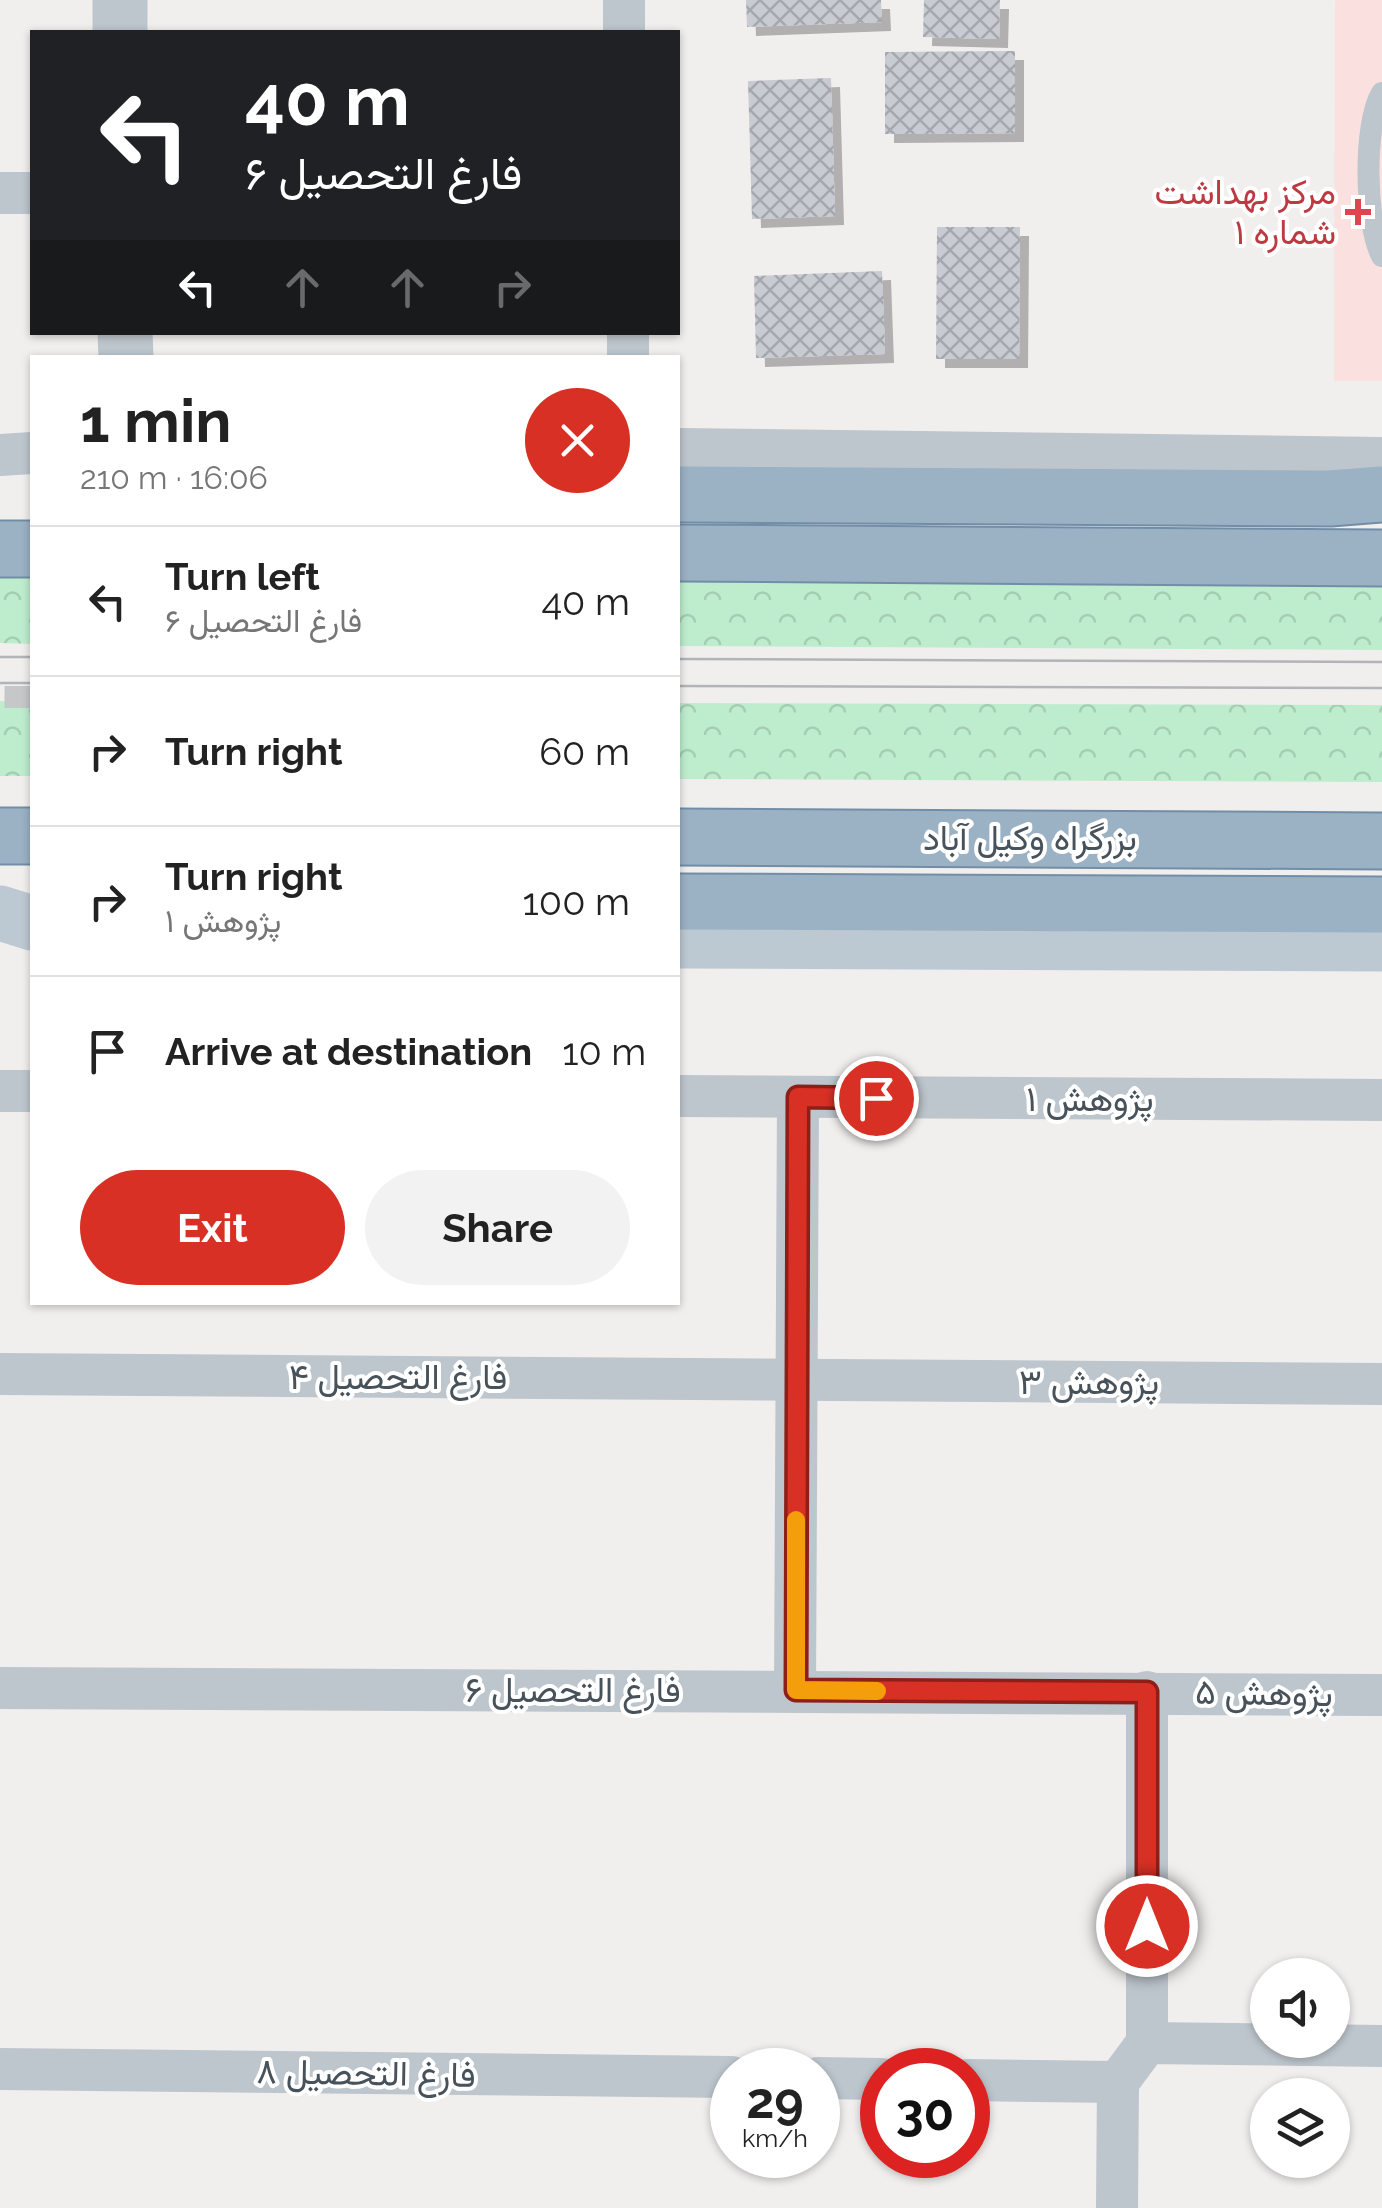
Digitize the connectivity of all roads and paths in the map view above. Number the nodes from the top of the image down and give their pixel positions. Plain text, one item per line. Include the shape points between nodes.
1 (120, 0) edge
2 (624, 0) edge
3 (120, 30) edge
4 (624, 30) edge
5 (1382, 94) edge
6 (30, 192) edge
7 (0, 193) edge
8 (1382, 256) edge
9 (680, 448) edge
10 (30, 453) edge
11 (0, 454) edge
12 (1382, 458) edge
13 (680, 494) edge
14 (1382, 494) edge
15 (0, 548) edge
16 (30, 549) edge
17 (680, 553) edge
18 (1382, 558) edge
19 (0, 836) edge
20 (30, 836) edge
21 (680, 838) edge
22 (1382, 840) edge
23 (680, 902) edge
24 (1382, 905) edge
25 (0, 913) edge
26 (30, 922) edge
27 (30, 939) edge
28 (0, 940) edge
29 (680, 941) edge
30 (1382, 944) edge
31 (0, 1090) edge
32 (30, 1091) edge
33 (680, 1096) edge
34 (798, 1097) junction
35 (1382, 1100) edge
36 (0, 1374) edge
37 (797, 1380) junction
38 (1382, 1384) edge
39 (0, 1688) edge
40 (796, 1690) junction
41 (1147, 1692) junction
42 (1382, 1695) edge
43 (1147, 2043) junction
44 (1382, 2046) edge
45 (0, 2068) edge
46 (710, 2077) edge
47 (990, 2080) edge
48 (1118, 2082) junction
49 (1117, 2208) edge

1 - 3 street
2 - 4 street
5 - 8 lane via 1370,168 1373,228
6 - 7 street
9 - 12 street
10 - 11 street
13 - 14 highway
15 - 16 highway
17 - 18 highway
19 - 20 highway
21 - 22 highway, بزرگراه وکیل آباد
23 - 24 highway
25 - 26 main road
27 - 28 main road
29 - 30 main road
31 - 32 street
33 - 34 street, پژوهش ۱
34 - 35 street, پژوهش ۱
34 - 37 street
36 - 37 street, فارغ التحصیل ۴
37 - 38 street, پژوهش ۳
37 - 40 street
39 - 40 street, فارغ التحصیل ۶
40 - 41 street, فارغ التحصیل ۶
41 - 42 street, پژوهش ۵
41 - 43 street
43 - 44 street
43 - 48 street
45 - 46 street, فارغ التحصیل ۸
47 - 48 street
48 - 49 street

